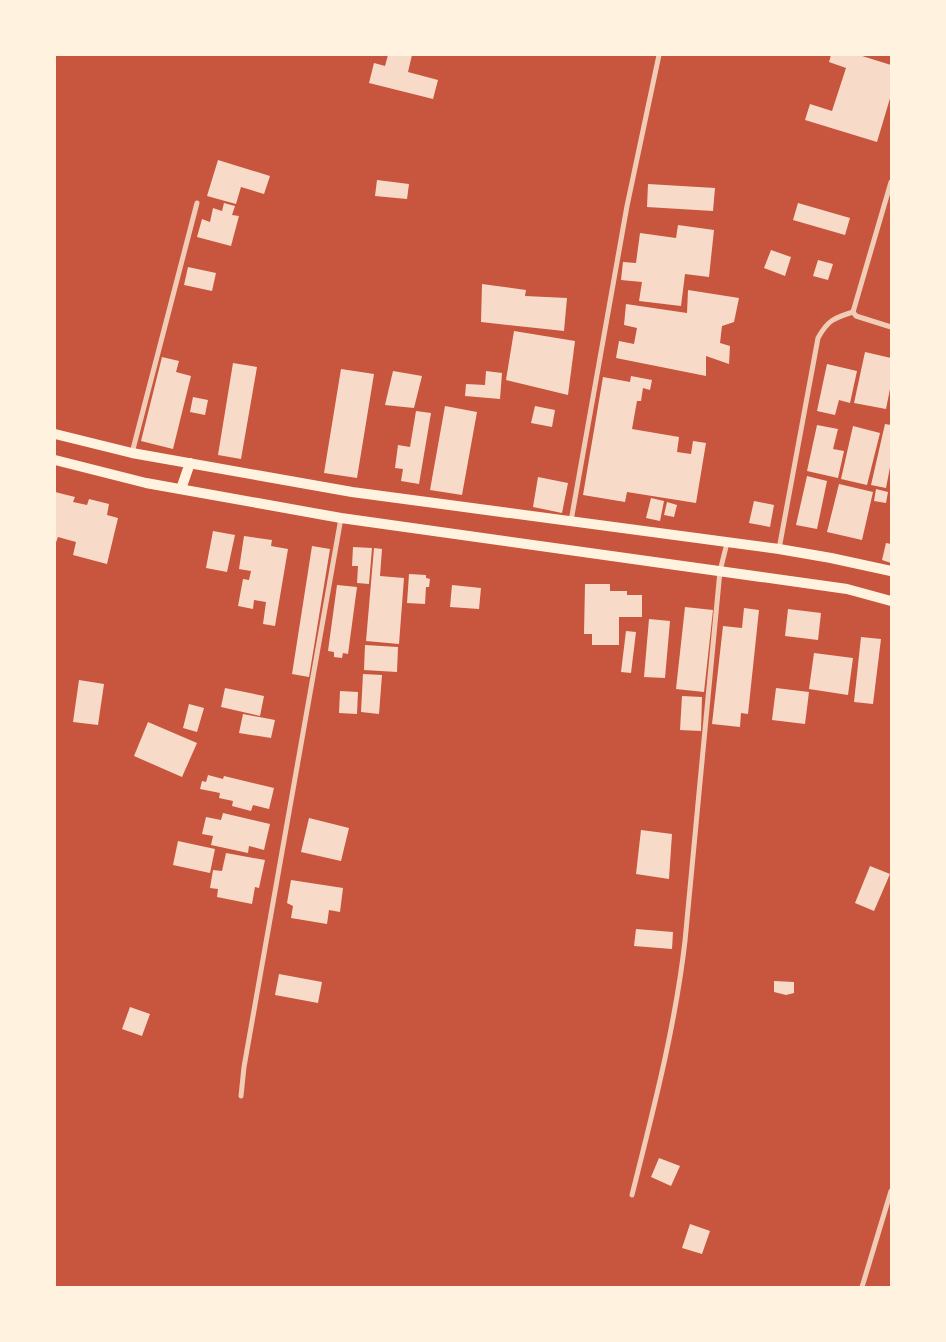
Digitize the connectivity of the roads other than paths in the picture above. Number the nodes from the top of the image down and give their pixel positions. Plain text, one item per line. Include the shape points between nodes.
1 (659, 55) edge
2 (891, 182) edge
3 (197, 203) dead end
4 (853, 312) junction
5 (891, 326) edge
6 (55, 434) edge
7 (132, 453) junction
8 (55, 460) edge
9 (190, 464) junction
10 (181, 489) junction
11 (342, 518) junction
12 (571, 521) junction
13 (727, 543) junction
14 (779, 549) junction
15 (720, 572) junction
16 (891, 572) edge
17 (891, 601) edge
18 (241, 1096) dead end
19 (891, 1191) edge
20 (632, 1196) dead end
21 (862, 1287) edge

1 - 12 street via 627,206
2 - 4 street
3 - 7 street
4 - 5 street via 856,316
4 - 14 street via 834,318 825,325 818,338
6 - 7 main road
7 - 9 main road
8 - 10 main road
9 - 10 main road
9 - 12 main road via 352,492
10 - 11 main road
11 - 15 main road
11 - 18 street
12 - 13 main road
13 - 14 main road
13 - 15 street
14 - 16 main road
15 - 17 main road via 847,589
15 - 20 street via 680,991
19 - 21 street

